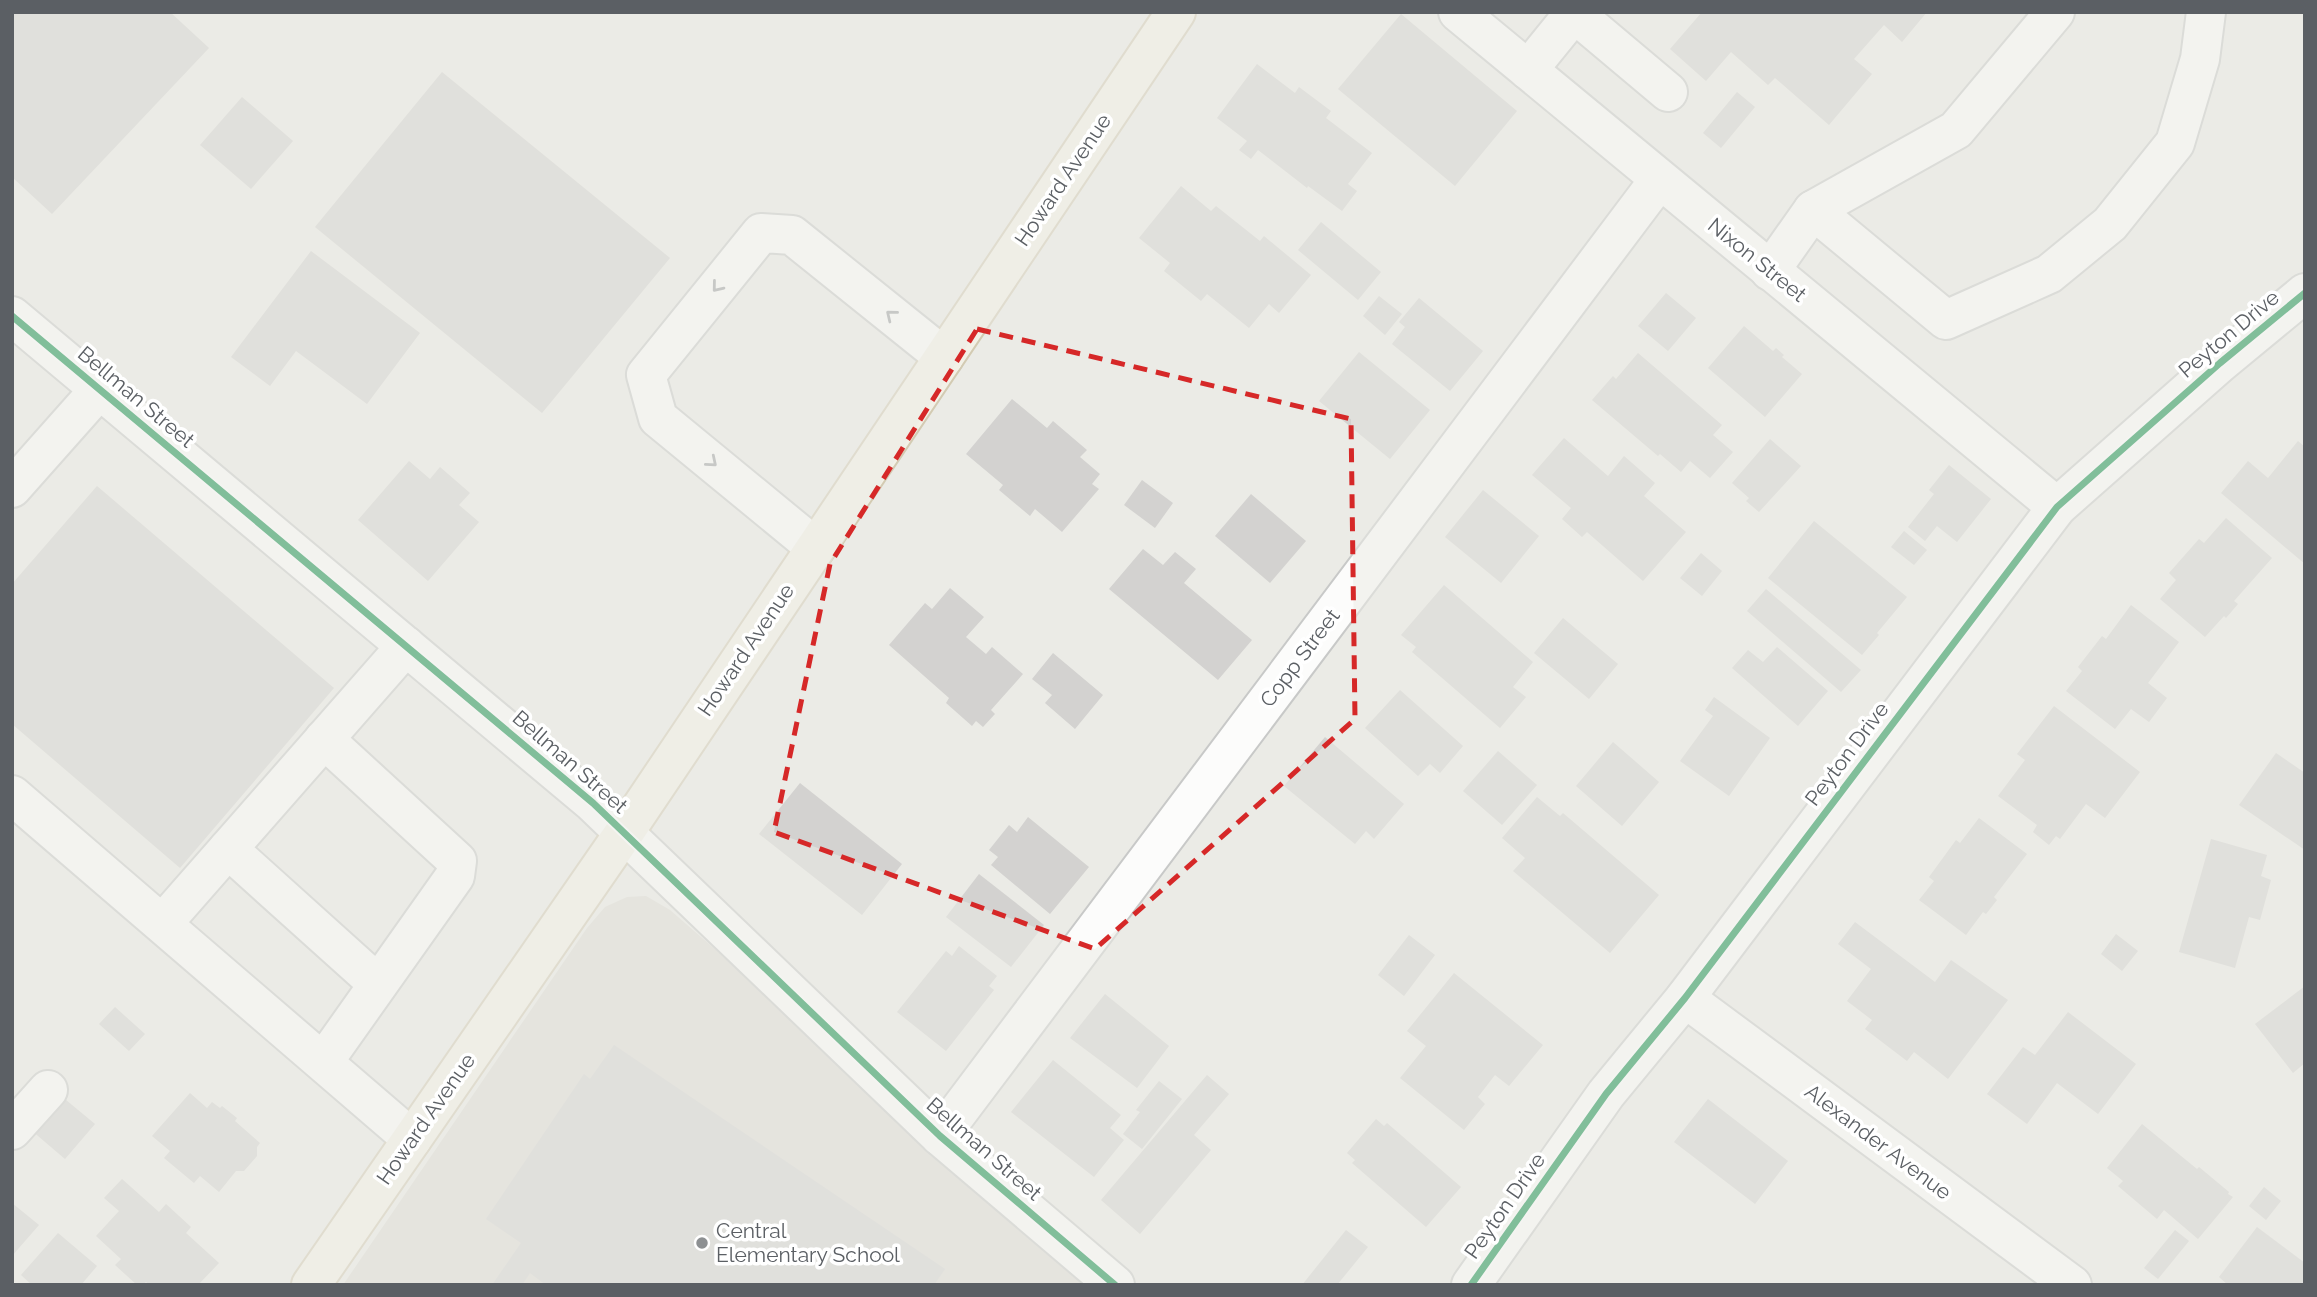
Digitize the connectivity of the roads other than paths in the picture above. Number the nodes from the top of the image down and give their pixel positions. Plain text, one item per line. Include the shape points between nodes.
1 (1176, 12) edge
2 (1458, 12) edge
3 (2054, 12) edge
4 (2206, 12) edge
5 (1575, 13) edge
6 (1528, 70) junction
7 (1668, 92) dead end
8 (1659, 180) junction
9 (1814, 210) junction
10 (1770, 271) junction
11 (2305, 293) edge
12 (12, 316) edge
13 (944, 357) junction
14 (99, 390) junction
15 (12, 488) edge
16 (2057, 507) junction
17 (815, 547) junction
18 (406, 646) junction
19 (324, 739) junction
20 (12, 795) edge
21 (624, 833) junction
22 (228, 849) junction
23 (163, 923) junction
24 (378, 984) junction
25 (1685, 998) junction
26 (324, 1061) junction
27 (48, 1090) dead end
28 (12, 1130) edge
29 (940, 1136) junction
30 (412, 1139) junction
31 (1095, 1278) edge
32 (311, 1285) edge
33 (1471, 1285) edge
34 (2072, 1285) edge

1 - 13 main road, Howard Avenue
2 - 6 street, Nixon Street
3 - 9 street via 1956,130
4 - 9 street via 2200,59 2175,143 2110,224 2049,274 1946,320
5 - 6 street
5 - 7 street
6 - 8 street, Nixon Street
8 - 10 street, Nixon Street
8 - 29 street, Copp Street
9 - 10 street
10 - 16 street, Nixon Street
11 - 16 street, Peyton Drive
12 - 14 street, Bellman Street
13 - 17 main road, Howard Avenue
13 -> 17 street via 792,235 761,233 646,375 658,418
14 - 15 street
14 - 18 street, Bellman Street
16 - 25 street, Peyton Drive
17 - 21 main road, Howard Avenue
18 - 19 street
18 - 21 street, Bellman Street
19 - 22 street
19 - 24 street via 457,860 455,876
20 - 23 street
21 - 29 street, Bellman Street
21 - 30 main road, Howard Avenue
22 - 23 street
22 - 24 street
23 - 26 street
24 - 26 street
25 - 33 street, Peyton Drive via 1606,1094
25 - 34 street, Alexander Avenue
26 - 30 street
27 - 28 street
29 - 31 street, Bellman Street
30 - 32 main road, Howard Avenue

